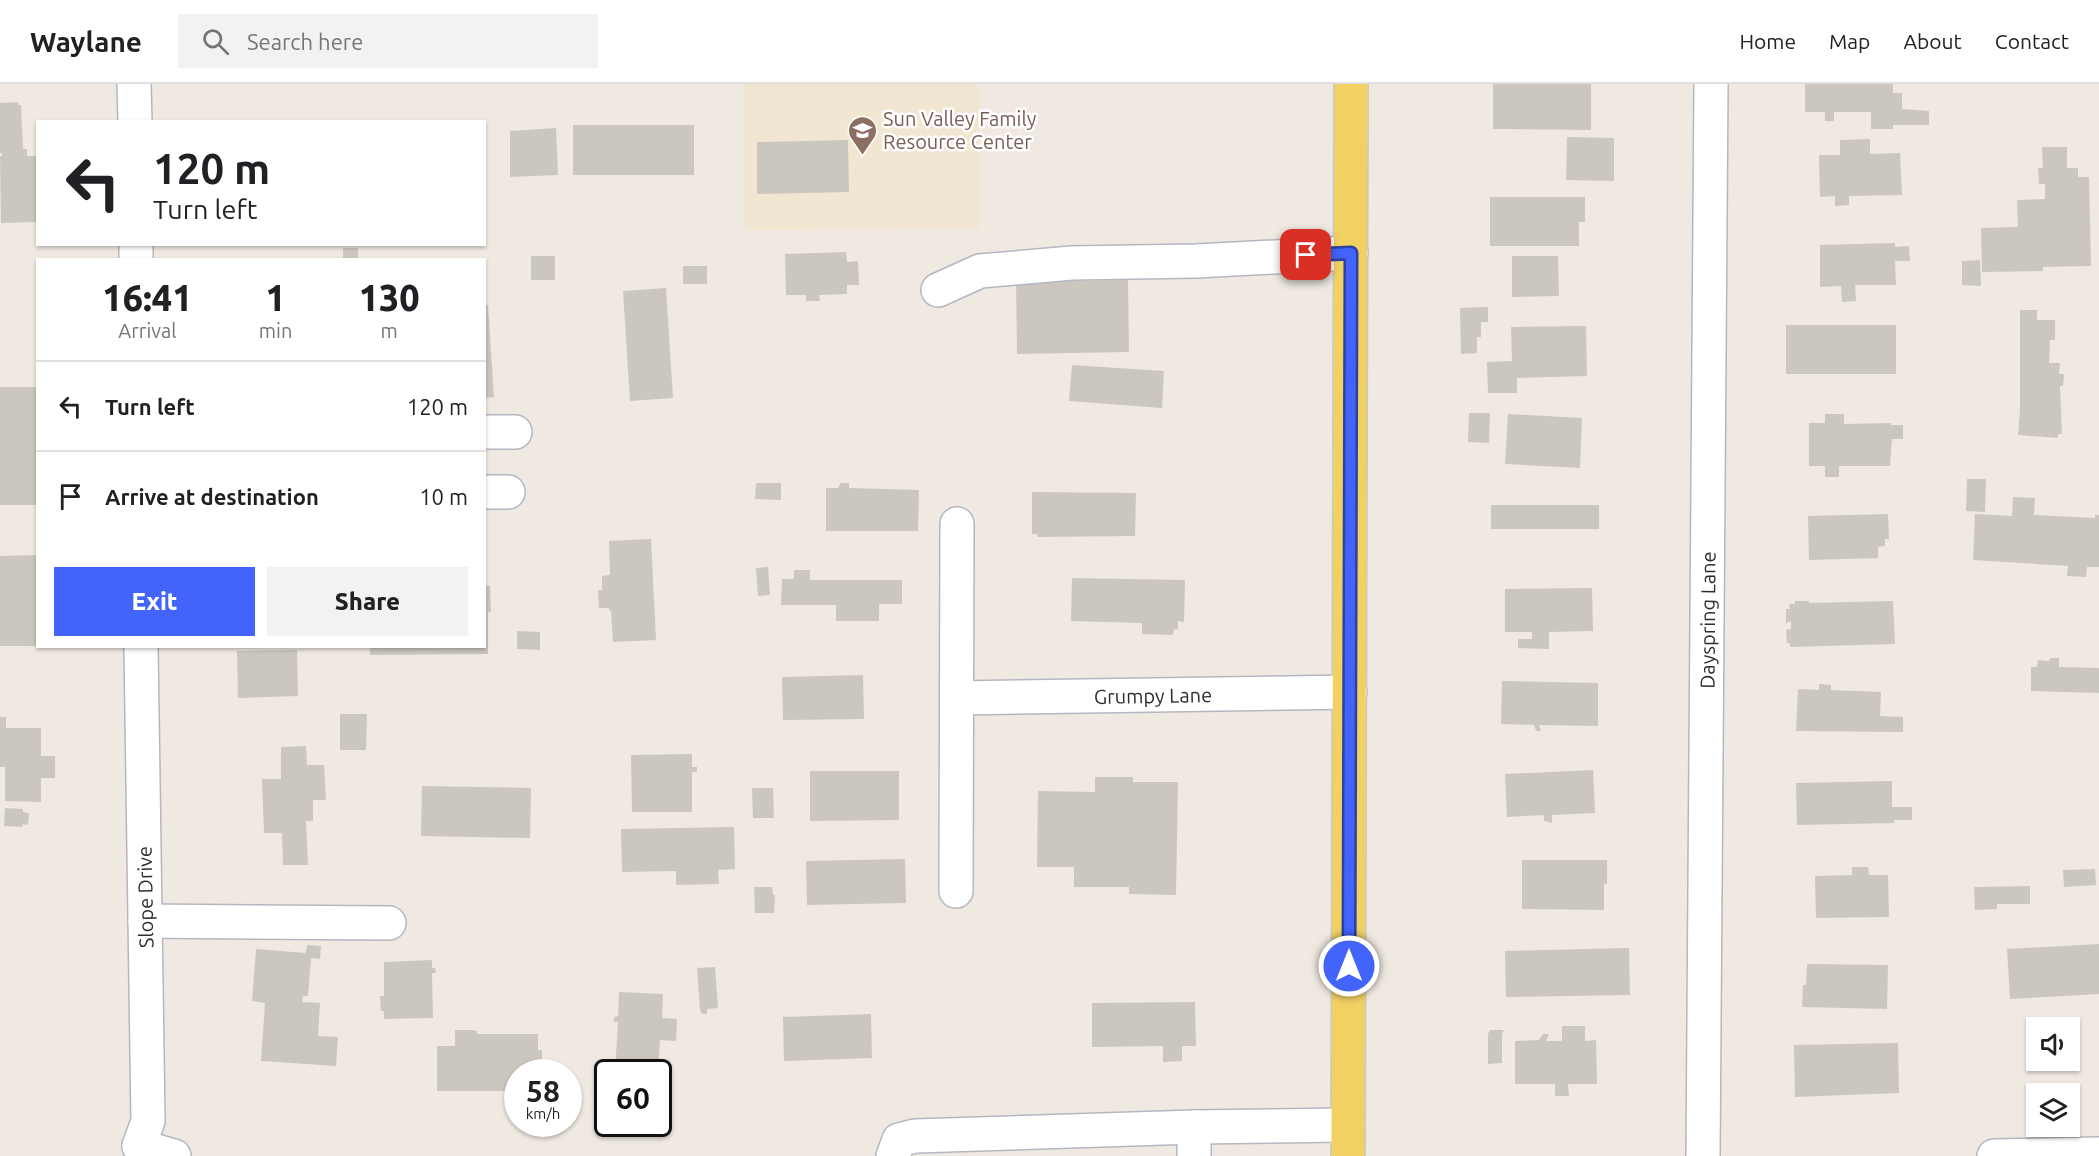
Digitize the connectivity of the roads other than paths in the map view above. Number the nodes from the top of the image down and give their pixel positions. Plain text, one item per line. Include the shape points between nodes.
1 (134, 84) edge
2 (1351, 84) edge
3 (1711, 84) edge
4 (135, 120) edge
5 (1351, 253) junction
6 (938, 290) dead end
7 (957, 524) dead end
8 (141, 648) edge
9 (1350, 692) junction
10 (957, 698) junction
11 (956, 891) dead end
12 (145, 921) junction
13 (389, 923) dead end
14 (1194, 1141) edge
15 (1348, 1141) edge
16 (130, 1151) edge
17 (2099, 1154) edge
18 (174, 1156) edge
19 (893, 1156) edge
20 (1703, 1156) edge
21 (1994, 1156) edge

1 - 4 street
2 - 5 main road
3 - 20 street, Dayspring Lane
5 - 6 street via 1072,263 980,271
5 - 9 main road
7 - 10 street
8 - 12 street, Slope Drive
9 - 10 street, Grumpy Lane
9 - 15 main road
10 - 11 street
12 - 13 street
12 - 16 street, Slope Drive via 148,1121
14 - 15 street
14 - 19 street via 915,1136 899,1140
16 - 18 street
17 - 21 street

